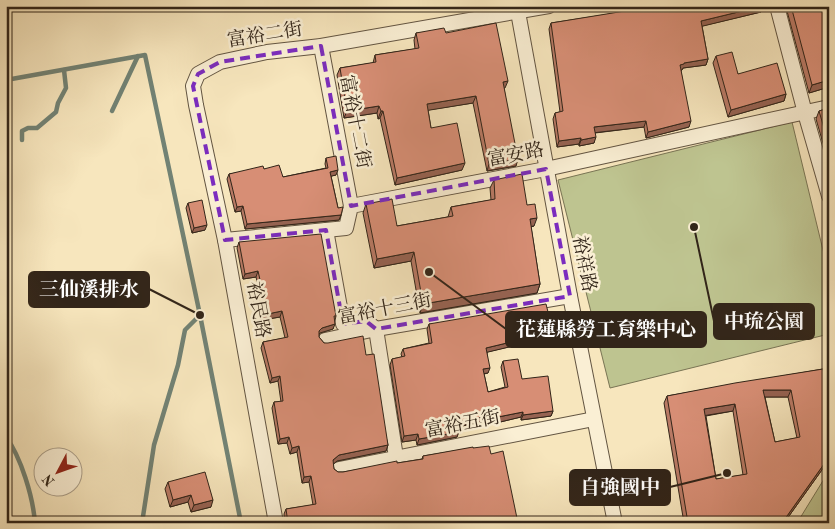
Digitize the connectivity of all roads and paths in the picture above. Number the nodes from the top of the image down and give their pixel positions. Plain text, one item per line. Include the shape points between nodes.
1 (549, 6) edge
2 (777, 6) edge
3 (518, 12) junction
4 (321, 46) junction
5 (196, 105) joint
6 (829, 107) edge
7 (805, 113) junction
8 (546, 170) junction
9 (829, 196) edge
10 (352, 206) junction
11 (326, 230) junction
12 (225, 240) junction
13 (570, 296) junction
14 (376, 329) junction
15 (326, 340) dead end
16 (594, 419) junction
17 (396, 457) junction
18 (339, 469) dead end
19 (276, 523) edge
20 (615, 523) edge

1 - 3 street, 富裕二街
2 - 7 street
3 - 4 street, 富裕二街
3 - 8 street, 裕祥路
4 - 5 street, 富裕二街 via 267,52 220,62 198,74 193,86
4 - 10 street, 富裕十二街
5 - 12 street, 裕民路
6 - 7 street, 富安路
7 - 8 street, 富安路
7 - 9 street
8 - 10 street, 富安路
8 - 13 street, 裕祥路
10 - 11 street via 346,228
11 - 12 street
11 - 14 street via 343,324 366,321
12 - 19 street, 裕民路
13 - 14 street, 富裕十三街
13 - 16 street, 裕祥路
14 - 15 street, 富裕十三街
14 - 17 street
16 - 17 street, 富裕五街
16 - 20 street, 裕祥路
17 - 18 street, 富裕五街

